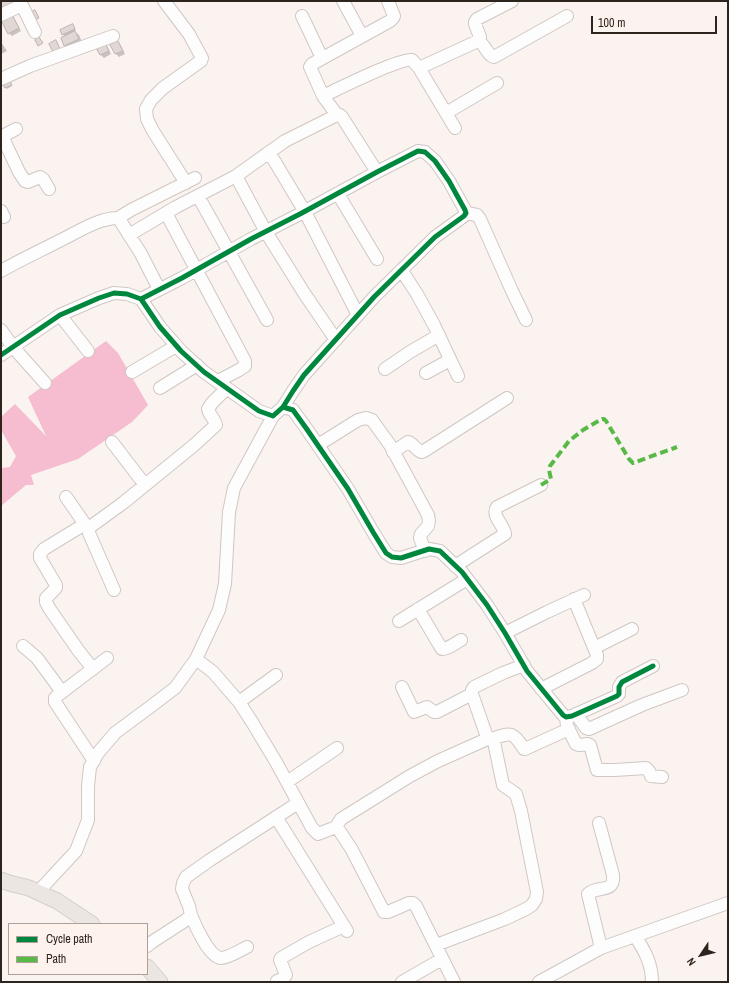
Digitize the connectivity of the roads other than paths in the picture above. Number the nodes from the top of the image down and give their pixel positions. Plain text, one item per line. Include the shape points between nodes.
1 (164, 1) edge
2 (343, 1) edge
3 (388, 1) edge
4 (512, 1) edge
5 (21, 3) edge
6 (1, 15) edge
7 (302, 16) dead end
8 (567, 16) dead end
9 (35, 32) dead end
10 (113, 36) dead end
11 (362, 36) junction
12 (478, 41) junction
13 (322, 58) junction
14 (418, 68) junction
15 (1, 79) edge
16 (497, 83) dead end
17 (324, 96) junction
18 (446, 113) junction
19 (337, 115) junction
20 (455, 128) dead end
21 (16, 129) dead end
22 (2, 137) edge
23 (269, 152) junction
24 (377, 172) junction
25 (236, 176) junction
26 (49, 189) dead end
27 (338, 194) junction
28 (198, 196) junction
29 (305, 212) junction
30 (166, 213) junction
31 (466, 213) junction
32 (118, 218) junction
33 (266, 232) junction
34 (129, 235) junction
35 (229, 252) junction
36 (377, 260) dead end
37 (196, 270) junction
38 (1, 271) edge
39 (402, 271) junction
40 (160, 289) junction
41 (141, 298) junction
42 (60, 315) junction
43 (358, 315) junction
44 (267, 320) dead end
45 (526, 320) dead end
46 (1, 330) edge
47 (439, 335) junction
48 (336, 340) junction
49 (176, 346) junction
50 (13, 347) junction
51 (88, 351) dead end
52 (1, 356) edge
53 (450, 360) junction
54 (197, 365) junction
55 (385, 369) dead end
56 (132, 372) dead end
57 (426, 373) dead end
58 (458, 376) dead end
59 (45, 384) dead end
60 (223, 384) junction
61 (160, 388) dead end
62 (507, 398) dead end
63 (283, 407) junction
64 (273, 416) junction
65 (112, 442) dead end
66 (318, 445) junction
67 (393, 452) junction
68 (145, 485) junction
69 (541, 486) dead end
70 (66, 497) dead end
71 (87, 527) junction
72 (425, 551) junction
73 (455, 566) junction
74 (466, 579) junction
75 (114, 590) dead end
76 (418, 609) junction
77 (399, 621) dead end
78 (632, 629) dead end
79 (505, 633) junction
80 (461, 640) dead end
81 (23, 646) dead end
82 (594, 648) junction
83 (107, 658) dead end
84 (196, 659) junction
85 (524, 665) junction
86 (653, 666) dead end
87 (93, 669) junction
88 (276, 675) dead end
89 (402, 687) dead end
90 (541, 688) junction
91 (682, 690) dead end
92 (62, 692) junction
93 (472, 694) junction
94 (239, 702) junction
95 (571, 716) junction
96 (569, 729) junction
97 (489, 739) junction
98 (337, 748) dead end
99 (94, 761) junction
100 (662, 777) dead end
101 (287, 782) junction
102 (298, 803) junction
103 (276, 817) junction
104 (599, 823) dead end
105 (336, 827) junction
106 (1, 880) edge
107 (38, 892) junction
108 (728, 903) edge
109 (190, 915) junction
110 (90, 923) edge
111 (636, 936) junction
112 (148, 945) edge
113 (436, 945) junction
114 (247, 947) dead end
115 (601, 948) junction
116 (442, 959) junction
117 (148, 969) edge
118 (556, 978) edge
119 (277, 981) dead end
120 (160, 982) edge
121 (402, 982) edge
122 (454, 982) edge
123 (539, 982) edge
124 (652, 982) edge

1 - 32 street via 189,34 202,58 151,100 146,109 147,119 190,181
2 - 11 street
3 - 11 street via 393,18
4 - 12 street via 475,22 480,37
5 - 6 street
5 - 9 street
7 - 13 street
8 - 12 street via 494,57 491,57
10 - 15 street
11 - 13 street
12 - 14 street
13 - 17 street via 310,67
14 - 17 street via 409,59
14 - 18 street
16 - 18 street
17 - 19 street
18 - 20 street
19 - 23 street via 285,141
19 - 24 street via 342,117
21 - 22 street
22 - 26 street via 24,181 40,177
23 - 25 street
23 - 29 street
24 - 27 street
24 - 31 street via 418,151 425,152 449,181
25 - 28 street
25 - 33 street
27 - 29 street
27 - 36 street
28 - 30 street
28 - 35 street
29 - 33 street
29 - 43 street
30 - 34 street
30 - 37 street
31 - 39 street via 435,237
31 - 45 street via 477,215 480,219
32 - 34 street
32 - 38 street via 95,223
33 - 35 street
33 - 48 street
34 - 40 street
35 - 37 street
35 - 44 street
37 - 40 street
37 - 60 street via 245,361 245,366
39 - 43 street
39 - 47 street
40 - 41 street
41 - 42 street via 114,293
41 - 49 street
42 - 50 street
42 - 51 street
43 - 48 street
46 - 50 street
47 - 53 street
47 - 55 street
48 - 63 street via 304,375
49 - 54 street
49 - 56 street
50 - 52 street
50 - 59 street
53 - 57 street
53 - 58 street
54 - 60 street
54 - 61 street
60 - 64 street via 259,411
60 - 68 street via 208,409 216,425
62 - 67 street via 424,451 419,451 408,442
63 - 64 street
63 - 66 street via 293,410
64 - 84 street via 234,488 229,512 225,584 219,610
65 - 68 street
66 - 67 street via 358,420 366,418 372,420
66 - 72 street via 386,553 401,558
67 - 72 street via 428,515 428,526 420,538
68 - 71 street
69 - 73 street via 497,507 495,513 505,534
70 - 71 street
71 - 75 street
71 - 87 street via 44,549 40,558 56,585 55,590 46,598 46,602
72 - 73 street via 440,551
73 - 74 street
74 - 76 street
74 - 79 street
76 - 77 street
76 - 80 street via 442,649
78 - 82 street
79 - 82 street via 579,597
79 - 85 street
81 - 92 street via 37,658
82 - 90 street via 597,659 595,661
83 - 87 street
84 - 94 street via 213,672
84 - 99 street via 175,688 115,733
85 - 90 street
85 - 93 street via 477,685
86 - 95 street via 622,682 617,696
87 - 92 street
88 - 94 street
89 - 93 street via 413,712 427,707 437,712
90 - 95 street via 558,710
91 - 95 street via 589,729
92 - 99 street via 55,698 55,702
93 - 97 street
94 - 101 street
95 - 96 street via 566,723
96 - 97 street via 525,749 518,739 510,734
96 - 100 street via 578,745 590,745 597,770 646,768 652,776
97 - 105 street via 410,776 341,819
97 - 113 street via 494,742 496,748 502,784 516,794 521,811 537,892 536,899 526,909 505,919
98 - 101 street
99 - 107 street via 90,767 88,786 88,820 76,851
101 - 102 street
102 - 103 street
102 - 105 street via 318,834
103 - 109 street via 186,877 182,889
103 - 119 street via 345,929 309,942 281,958 286,975
104 - 115 street via 614,880 609,886 588,894
105 - 113 street via 352,850 384,912 412,903
106 - 107 main road
107 - 110 main road
108 - 111 street
109 - 112 street
109 - 114 street via 201,938 216,956 227,957
111 - 115 street
111 - 124 street via 648,958
113 - 116 street
115 - 118 street
116 - 121 street
116 - 122 street
117 - 120 main road
118 - 123 street

